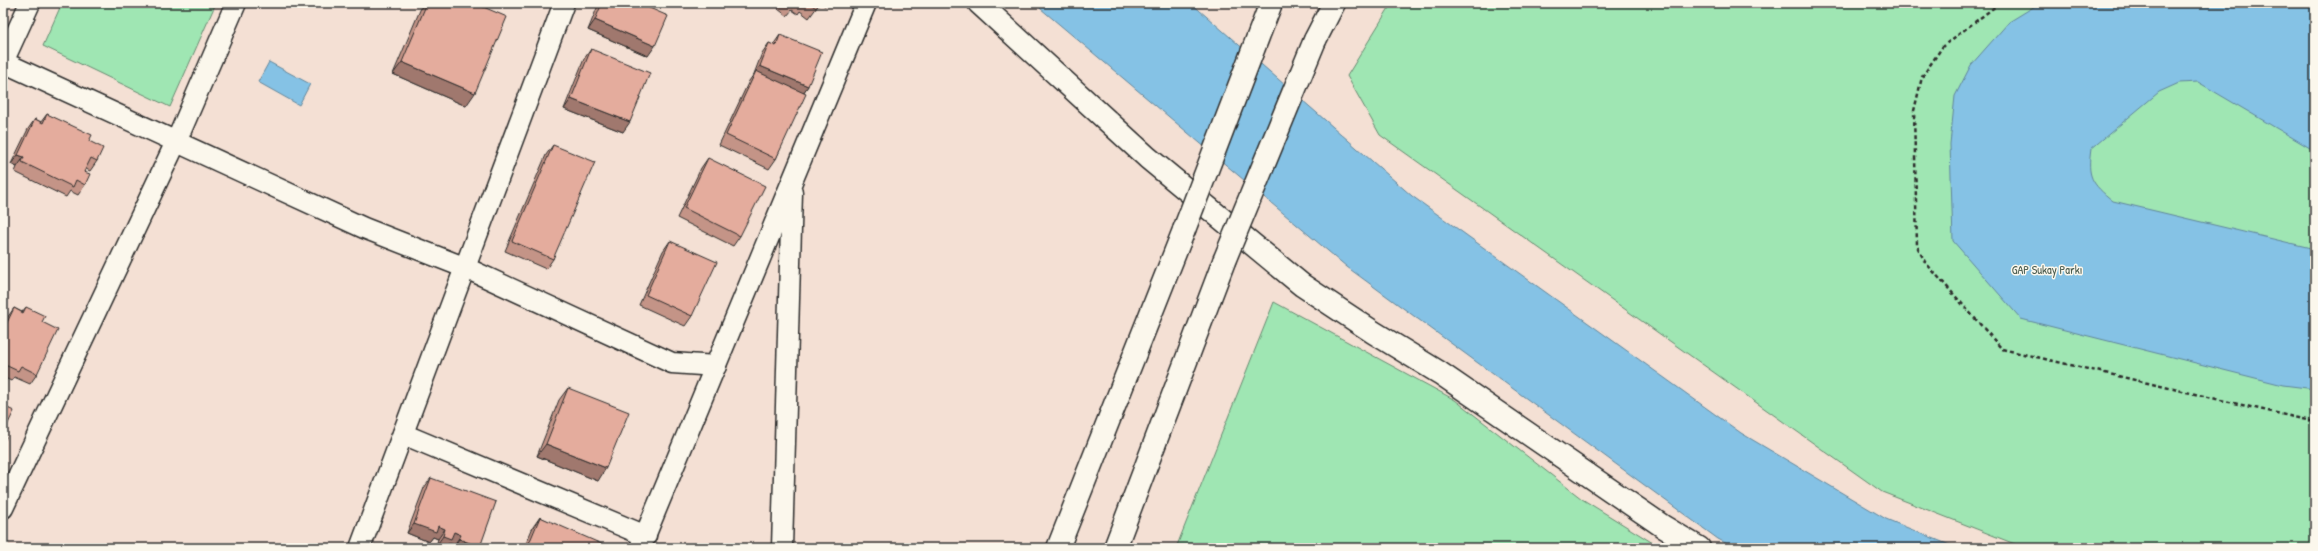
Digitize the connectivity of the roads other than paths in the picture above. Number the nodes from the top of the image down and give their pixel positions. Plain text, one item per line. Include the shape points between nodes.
1 (30, 3) edge
2 (236, 3) edge
3 (564, 3) edge
4 (866, 3) edge
5 (979, 3) edge
6 (1271, 3) edge
7 (1334, 3) edge
8 (3, 62) edge
9 (176, 142) junction
10 (793, 180) junction
11 (466, 268) junction
12 (716, 366) junction
13 (403, 434) junction
14 (3, 508) edge
15 (643, 542) edge
16 (360, 548) edge
17 (782, 548) edge
18 (1058, 548) edge
19 (1115, 548) edge
20 (1699, 548) edge

1 - 8 street
2 - 9 street
3 - 11 street
4 - 10 street
5 - 20 main road via 1148,158 1302,285 1440,373
6 - 18 main road, bridge
7 - 19 main road, bridge via 1315,40 1224,261
8 - 9 street
9 - 11 street via 364,228
9 - 14 street
10 - 12 street
10 - 17 street
11 - 12 street via 672,363
11 - 13 street
12 - 15 street
13 - 15 street
13 - 16 street

